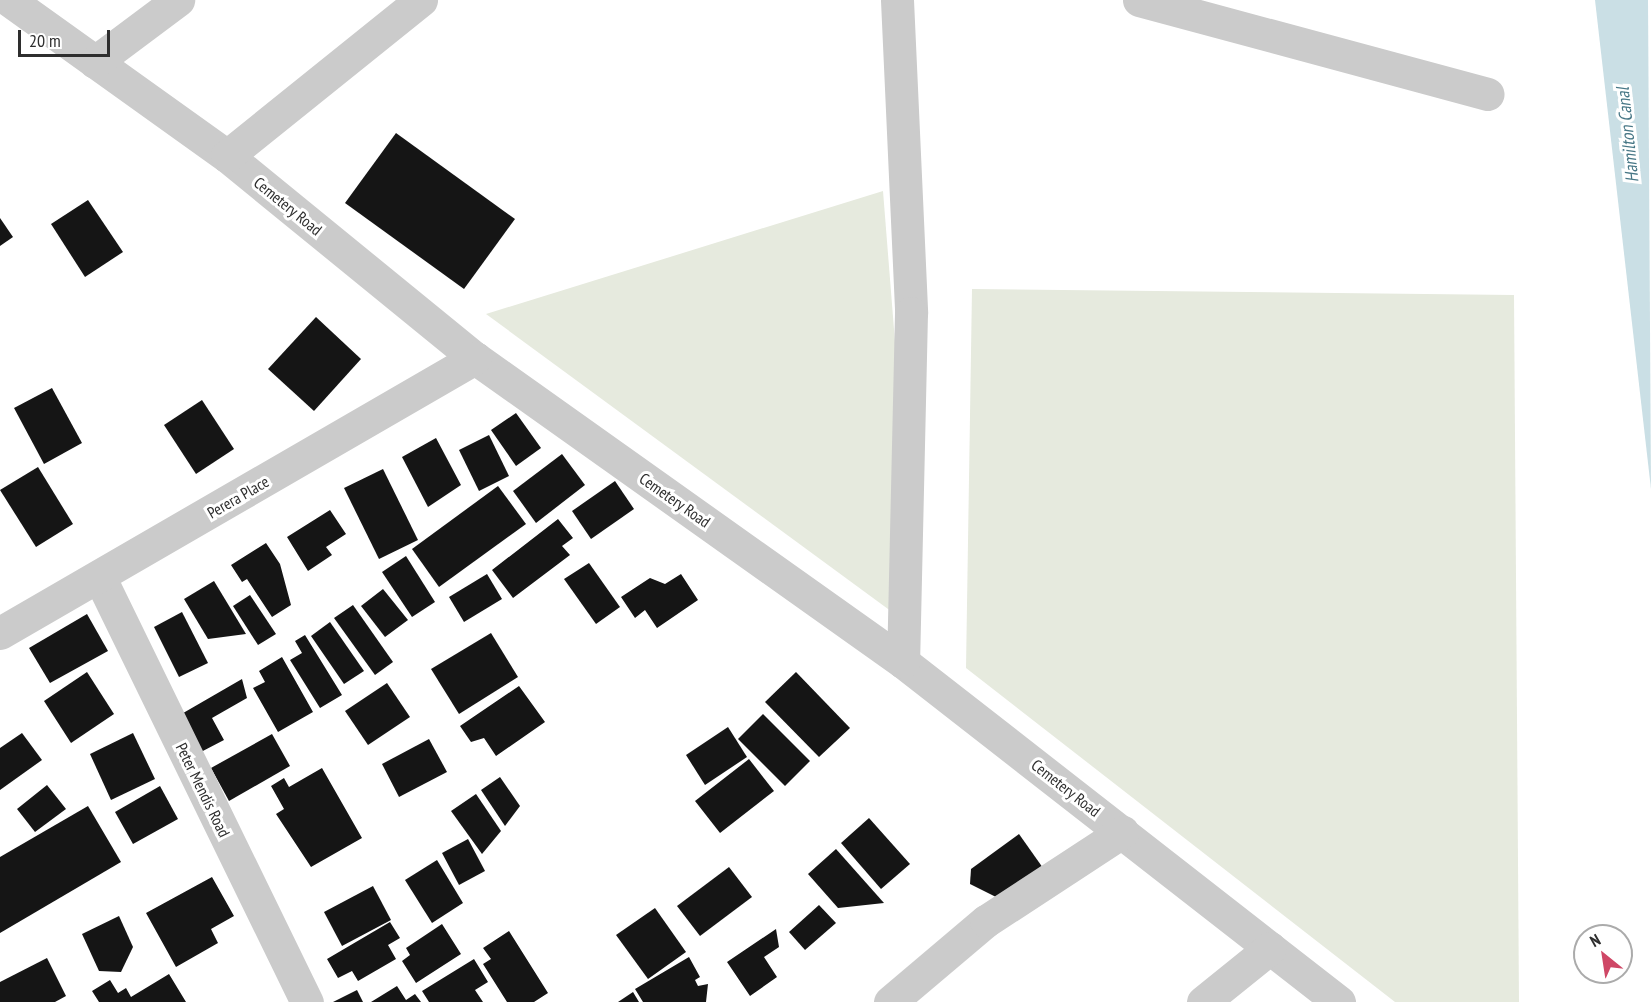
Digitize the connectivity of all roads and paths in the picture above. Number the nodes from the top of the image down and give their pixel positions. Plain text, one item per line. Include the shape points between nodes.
1 (9, 0) edge
2 (178, 0) edge
3 (421, 0) edge
4 (897, 0) edge
5 (1139, 0) edge
6 (95, 62) junction
7 (1488, 94) dead end
8 (227, 156) junction
9 (475, 358) junction
10 (100, 578) junction
11 (0, 633) edge
12 (903, 662) junction
13 (1122, 831) junction
14 (1270, 948) junction
15 (307, 1002) edge
16 (890, 1002) edge
17 (1203, 1002) edge
18 (1339, 1002) edge

1 - 6 street, Cemetery Road
2 - 6 street
3 - 8 street
4 - 12 street via 911,313
5 - 7 street
6 - 8 street, Cemetery Road
8 - 9 street, Cemetery Road
9 - 10 street, Perera Place
9 - 12 street, Cemetery Road
10 - 11 street, Perera Place
10 - 15 street, Peter Mendis Road
12 - 13 street, Cemetery Road
13 - 14 street, Cemetery Road
13 - 16 street via 986,921
14 - 17 street
14 - 18 street, Cemetery Road

